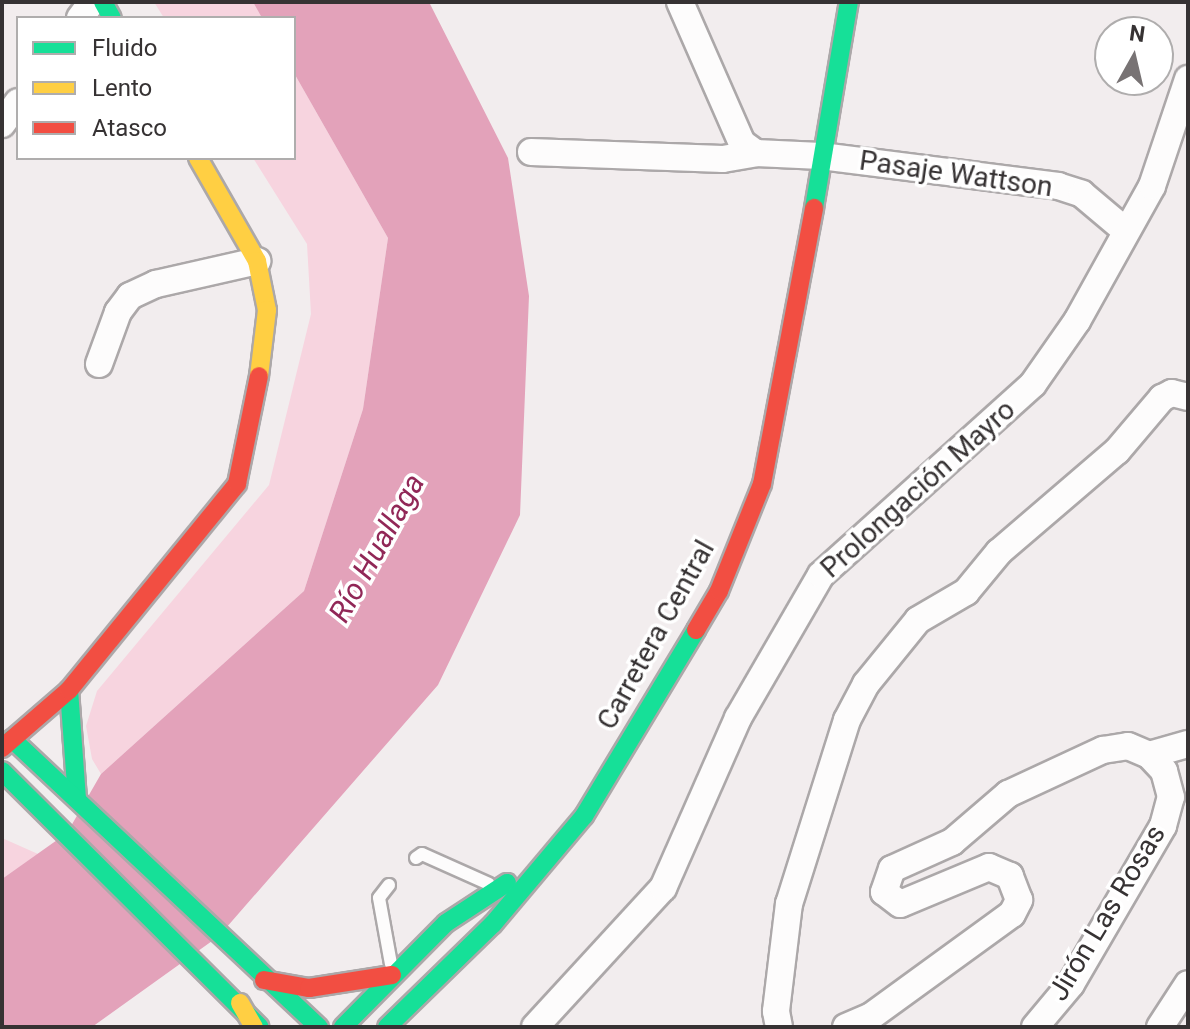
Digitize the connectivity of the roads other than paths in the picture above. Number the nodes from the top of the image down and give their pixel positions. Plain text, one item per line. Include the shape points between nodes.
1 (680, 2) edge
2 (849, 2) edge
3 (1188, 79) edge
4 (531, 152) dead end
5 (756, 153) junction
6 (821, 156) junction
7 (199, 160) edge
8 (1126, 231) junction
9 (257, 261) junction
10 (99, 364) dead end
11 (1188, 397) edge
12 (69, 690) junction
13 (7, 744) edge
14 (1188, 744) edge
15 (1149, 755) junction
16 (2, 771) edge
17 (79, 800) junction
18 (559, 849) junction
19 (416, 858) dead end
20 (389, 885) dead end
21 (498, 889) junction
22 (392, 975) junction
23 (264, 980) junction
24 (1188, 984) edge
25 (426, 988) junction
26 (240, 1003) junction
27 (423, 1014) dead end
28 (857, 1024) edge
29 (254, 1027) edge
30 (260, 1027) edge
31 (319, 1027) edge
32 (343, 1027) edge
33 (387, 1027) edge
34 (535, 1027) edge
35 (779, 1027) edge
36 (1035, 1027) edge
37 (1160, 1027) edge

1 - 5 street via 742,143
2 - 6 main road, Carretera Central
3 - 8 street, Prolongación Mayro via 1152,186
4 - 5 street, Pasaje Wattson via 723,159
5 - 6 street, Pasaje Wattson
6 - 8 street, Pasaje Wattson via 1058,186 1082,194
6 - 18 main road, Carretera Central via 787,370 762,484 719,591
7 - 9 main road
8 - 34 street, Prolongación Mayro via 1077,321 1033,384 821,575 738,718 663,888
9 - 10 street via 156,284 130,296 118,312
9 - 12 main road via 267,310 254,417 237,484
11 - 35 street via 1172,393 1162,398 1117,451 999,552 966,592 918,620 866,684 847,720 789,904 776,1011
12 - 13 main road
12 - 17 main road
13 - 17 main road
14 - 15 street
15 - 28 street via 1128,746 1103,750 1008,794 952,842 892,869 884,892 900,904 989,867 1010,876 1019,900 1012,914
15 - 36 street, Jirón Las Rosas via 1164,771 1171,797 1163,826 1071,984
16 - 26 main road
17 - 23 main road
18 - 21 main road
18 - 25 main road, Carretera Central via 493,924
19 - 21 lane via 422,854
20 - 22 lane via 379,898
21 - 22 main road via 446,923
22 - 23 main road via 309,988
22 - 32 main road
23 - 26 main road
23 - 31 main road
24 - 37 street
25 - 27 lane
25 - 33 main road, Carretera Central
26 - 29 main road
26 - 30 main road

